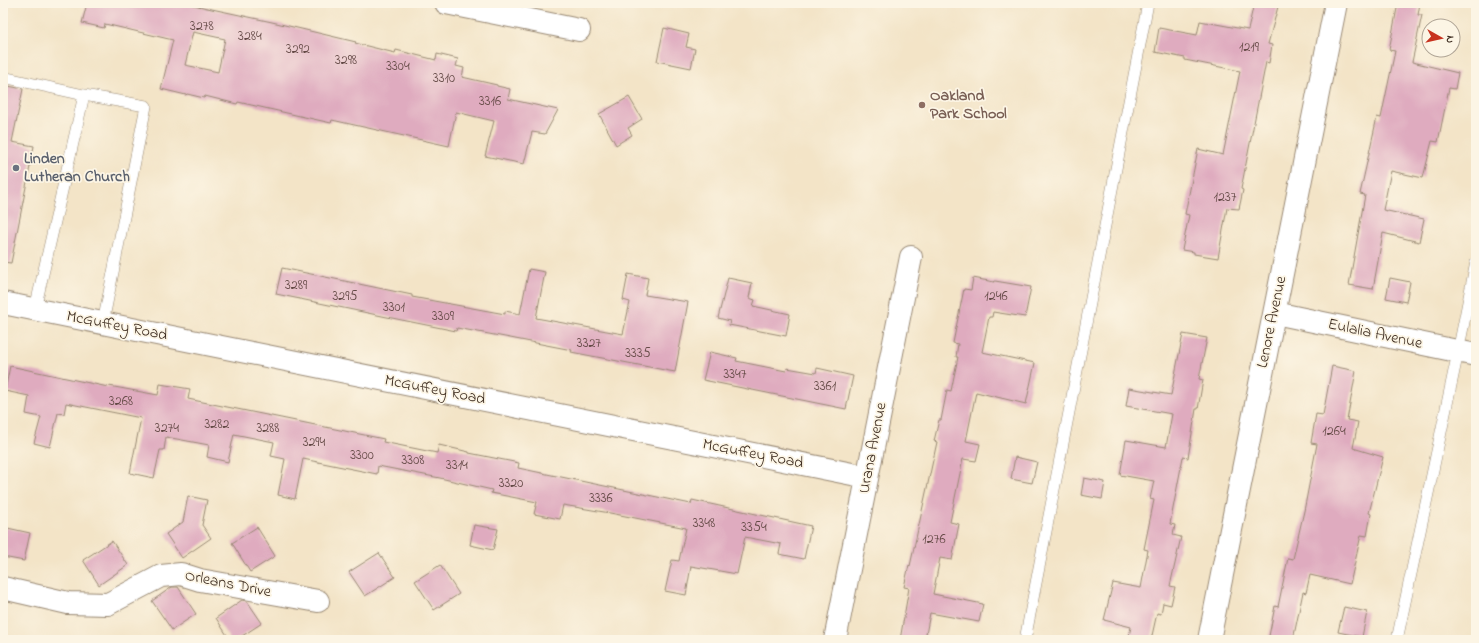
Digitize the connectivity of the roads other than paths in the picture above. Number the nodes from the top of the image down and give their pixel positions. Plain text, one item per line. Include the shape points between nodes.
1 (446, 3) edge
2 (1148, 3) edge
3 (1336, 3) edge
4 (579, 30) dead end
5 (3, 77) edge
6 (84, 95) junction
7 (911, 257) dead end
8 (1476, 262) edge
9 (3, 303) edge
10 (35, 309) junction
11 (1275, 313) junction
12 (103, 323) junction
13 (1467, 353) edge
14 (867, 477) junction
15 (3, 588) edge
16 (318, 601) dead end
17 (835, 640) edge
18 (1025, 640) edge
19 (1209, 640) edge
20 (1397, 640) edge

1 - 4 street
2 - 18 lane
3 - 11 street, Lenore Avenue
5 - 6 lane
6 - 10 lane
6 - 12 lane via 146,106
7 - 14 street, Urana Avenue
8 - 13 lane
9 - 10 street, McGuffey Road
10 - 12 street, McGuffey Road
11 - 13 street, Eulalia Avenue
11 - 19 street, Lenore Avenue
12 - 14 street, McGuffey Road
13 - 20 lane
14 - 17 street, Urana Avenue
15 - 16 street, Orleans Drive via 68,603 108,604 161,576 181,574 200,580

